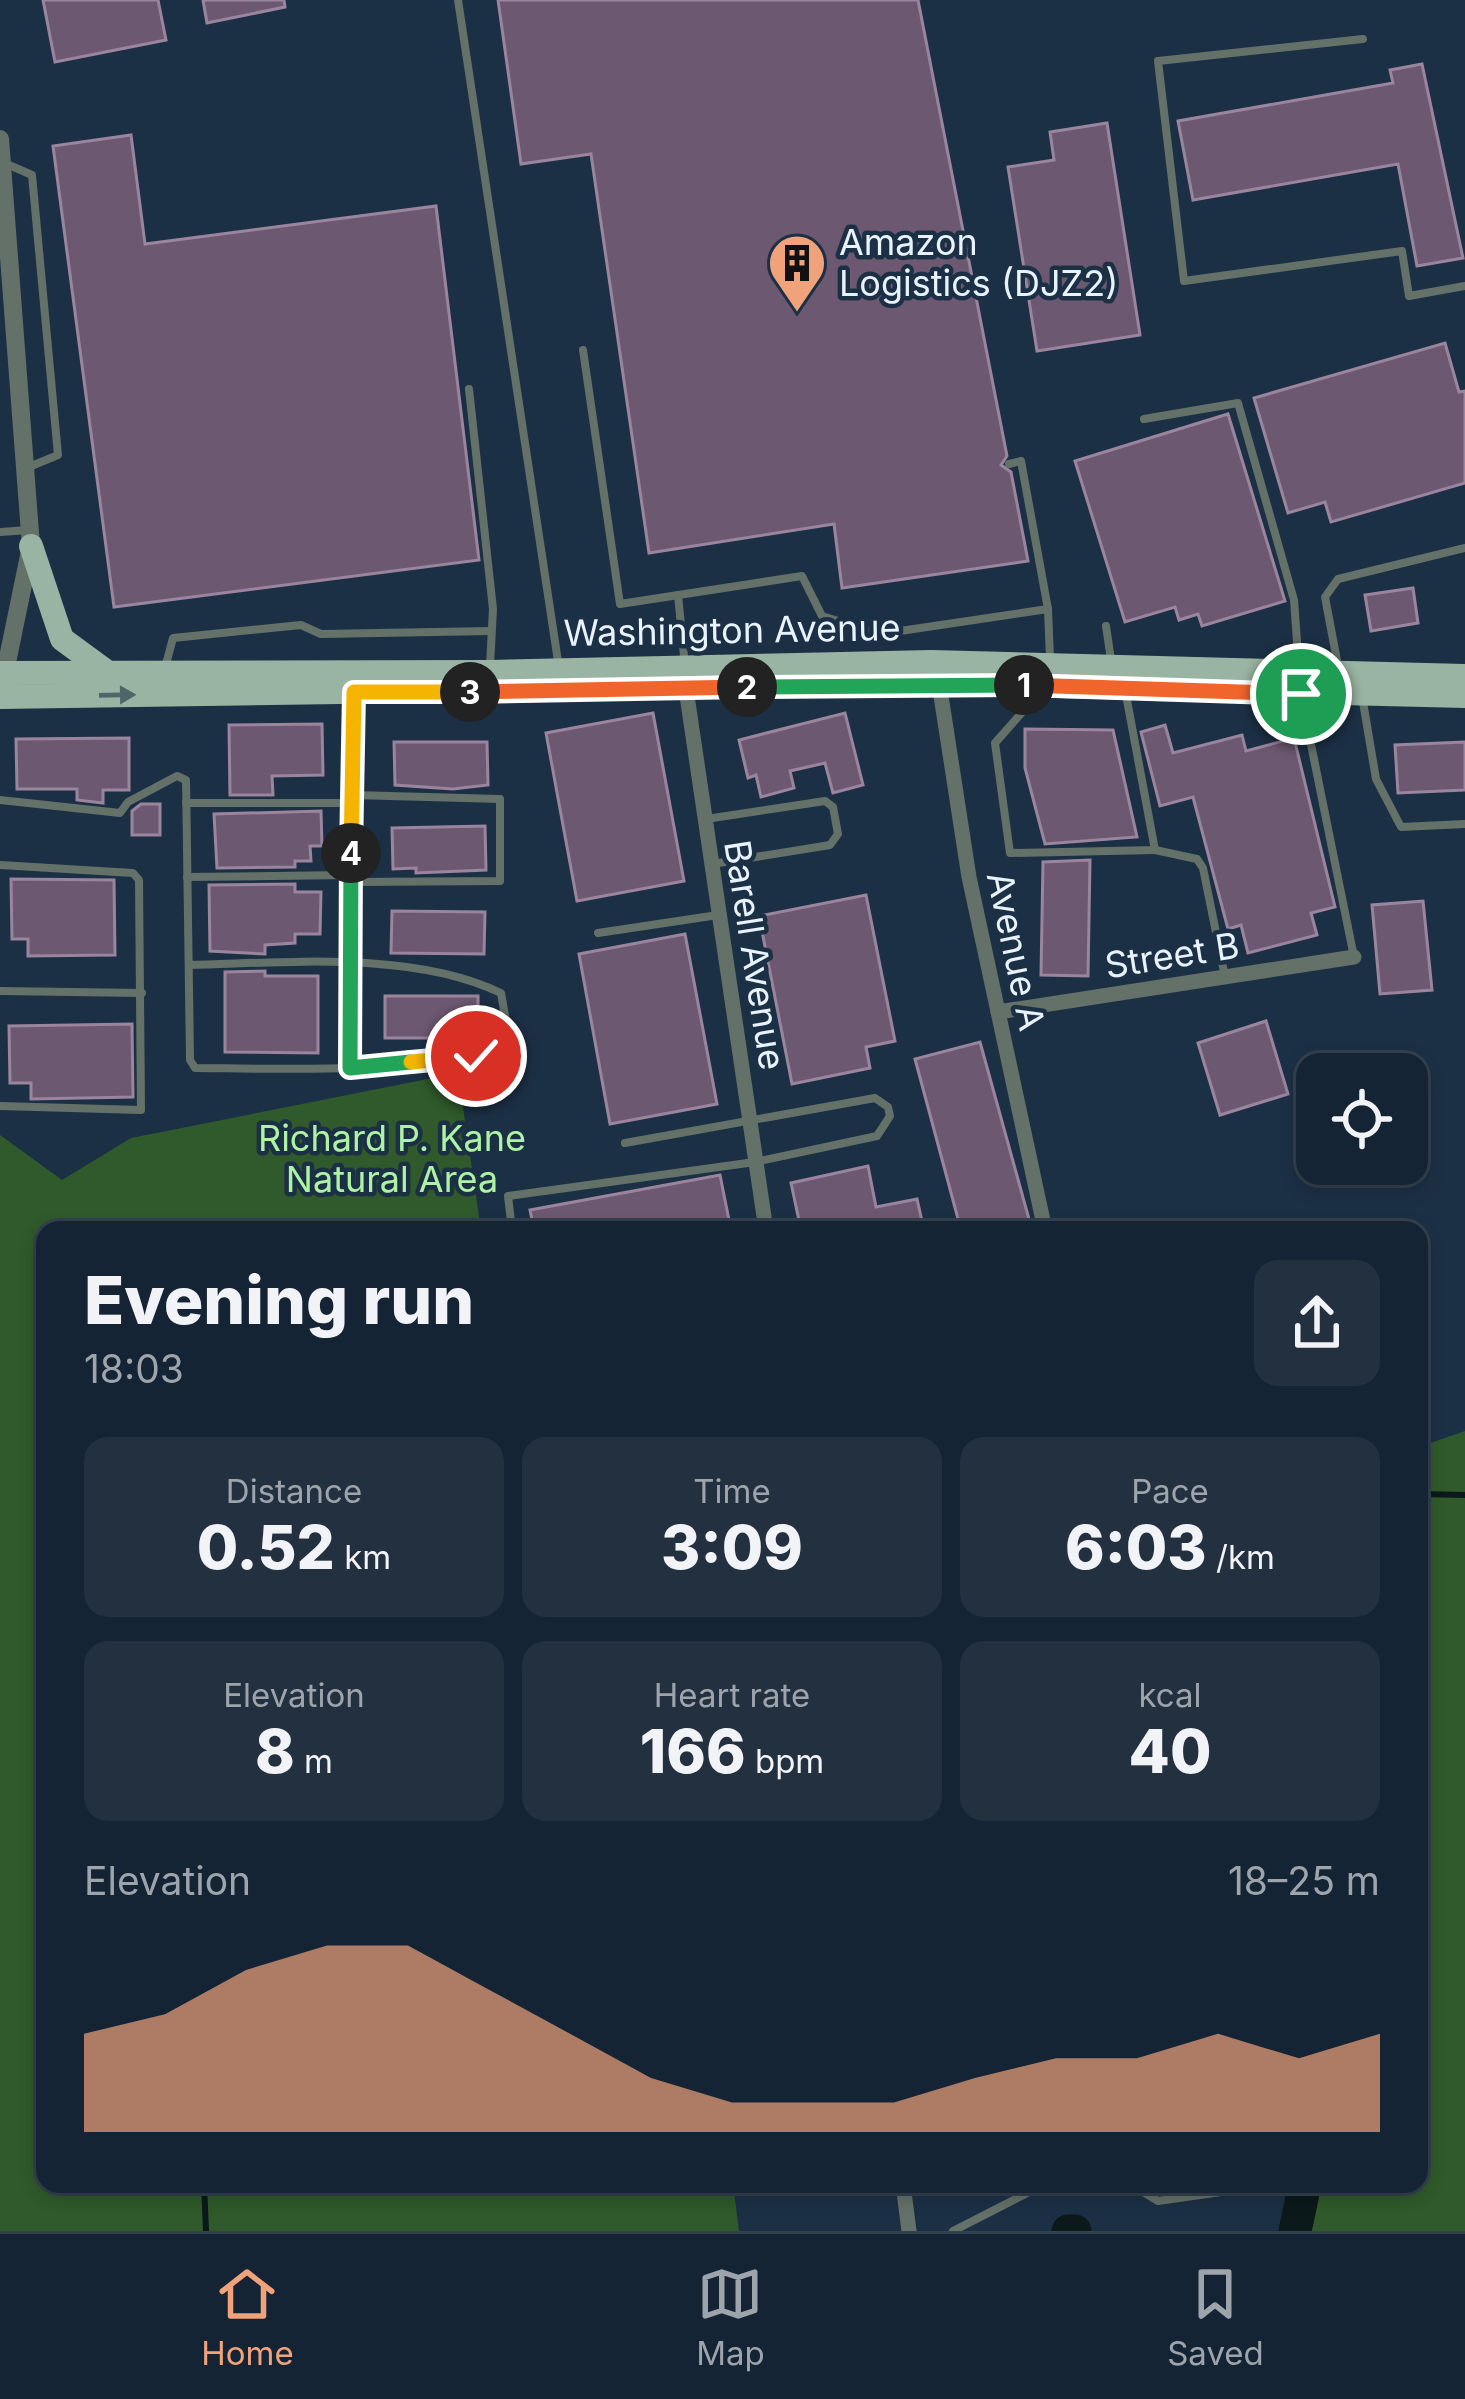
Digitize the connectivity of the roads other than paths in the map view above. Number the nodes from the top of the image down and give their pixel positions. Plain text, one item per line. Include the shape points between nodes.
1 (458, 0) edge
2 (1363, 39) dead end
3 (0, 139) edge
4 (2, 162) edge
5 (2, 200) edge
6 (1465, 286) edge
7 (584, 350) dead end
8 (469, 389) dead end
9 (22, 409) junction
10 (0, 411) edge
11 (1144, 419) dead end
12 (1009, 464) dead end
13 (28, 468) junction
14 (0, 532) edge
15 (31, 538) junction
16 (1465, 548) edge
17 (678, 595) junction
18 (1048, 609) junction
19 (1106, 626) dead end
20 (491, 631) junction
21 (560, 670) junction
22 (491, 672) junction
23 (1340, 673) junction
24 (109, 674) junction
25 (165, 674) junction
26 (1047, 676) junction
27 (1465, 676) edge
28 (686, 678) junction
29 (1118, 678) junction
30 (939, 682) junction
31 (1300, 682) junction
32 (1, 684) edge
33 (354, 692) junction
34 (1362, 694) junction
35 (1465, 696) edge
36 (352, 799) junction
37 (0, 800) edge
38 (186, 802) junction
39 (704, 819) junction
40 (1465, 824) edge
41 (1155, 850) junction
42 (711, 864) junction
43 (0, 865) edge
44 (187, 877) junction
45 (351, 879) junction
46 (718, 915) junction
47 (598, 933) dead end
48 (1354, 957) joint
49 (350, 961) junction
50 (189, 965) junction
51 (1225, 976) junction
52 (0, 992) edge
53 (142, 993) junction
54 (998, 1012) junction
55 (350, 1068) junction
56 (0, 1106) edge
57 (749, 1120) junction
58 (625, 1143) dead end
59 (755, 1162) junction
60 (511, 1221) edge
61 (765, 1221) edge
62 (1043, 1221) edge
63 (904, 2193) edge
64 (1027, 2193) edge
65 (1145, 2193) edge
66 (1214, 2193) edge
67 (909, 2231) edge
68 (953, 2231) edge

1 - 21 lane
2 - 6 lane via 1158,61 1184,281 1402,251 1409,296
3 - 4 street
4 - 5 street
4 - 13 lane via 32,176 58,454
5 - 9 street
7 - 17 lane via 620,604
8 - 20 lane
9 - 10 lane
9 - 13 street
11 - 31 lane via 1238,403 1294,600
12 - 18 lane via 1021,461
13 - 15 street
14 - 15 lane
15 - 24 main road via 62,639
15 - 32 street
16 - 23 lane via 1338,579 1325,598
17 - 18 lane via 802,576 822,616 880,634
17 - 28 lane
18 - 26 lane
19 - 29 lane
20 - 22 lane
20 - 25 lane via 321,634 302,625 173,638
21 - 22 main road, Washington Avenue
21 - 28 main road, Washington Avenue
22 - 25 main road, Washington Avenue
23 - 27 main road, Washington Avenue
23 - 31 main road, Washington Avenue
24 - 25 main road, Washington Avenue
24 - 32 main road, Washington Avenue
26 - 28 main road, Washington Avenue
26 - 29 main road, Washington Avenue
26 - 30 main road, Washington Avenue
26 - 41 lane via 995,743 1010,853
28 - 30 main road, Washington Avenue
28 - 33 main road, Washington Avenue
28 - 39 street, Barell Avenue
29 - 31 main road, Washington Avenue
29 - 41 lane
30 - 54 street, Avenue A
31 - 34 main road, Washington Avenue
31 - 48 lane
32 -> 33 main road, Washington Avenue
33 - 36 street
34 - 35 main road, Washington Avenue
34 - 40 lane via 1376,779 1401,827
36 - 38 lane
36 - 45 street
36 - 45 lane via 500,799 500,881
37 - 38 lane via 120,813 177,776 186,780
38 - 44 lane
39 - 42 street, Barell Avenue
39 - 42 lane via 825,801 838,834 830,845
41 - 51 lane via 1197,859 1203,868
42 - 46 street, Barell Avenue
43 - 53 lane via 133,873
44 - 45 lane
44 - 50 lane
45 - 49 street
46 - 47 lane
46 - 57 street, Barell Avenue
48 - 51 street, Street B
49 - 50 lane
49 - 55 street
49 - 55 lane via 480,983 501,993 508,1033 476,1056
50 - 55 lane via 195,1068
51 - 54 street, Street B
52 - 53 lane
53 - 56 lane via 141,1110
54 - 62 street, Avenue A
57 - 58 lane
57 - 59 street, Barell Avenue
57 - 59 lane via 875,1099 890,1116 877,1136
59 - 60 lane via 508,1196
59 - 61 street, Barell Avenue
63 - 67 street
64 - 68 lane
65 - 66 lane via 1158,2201

